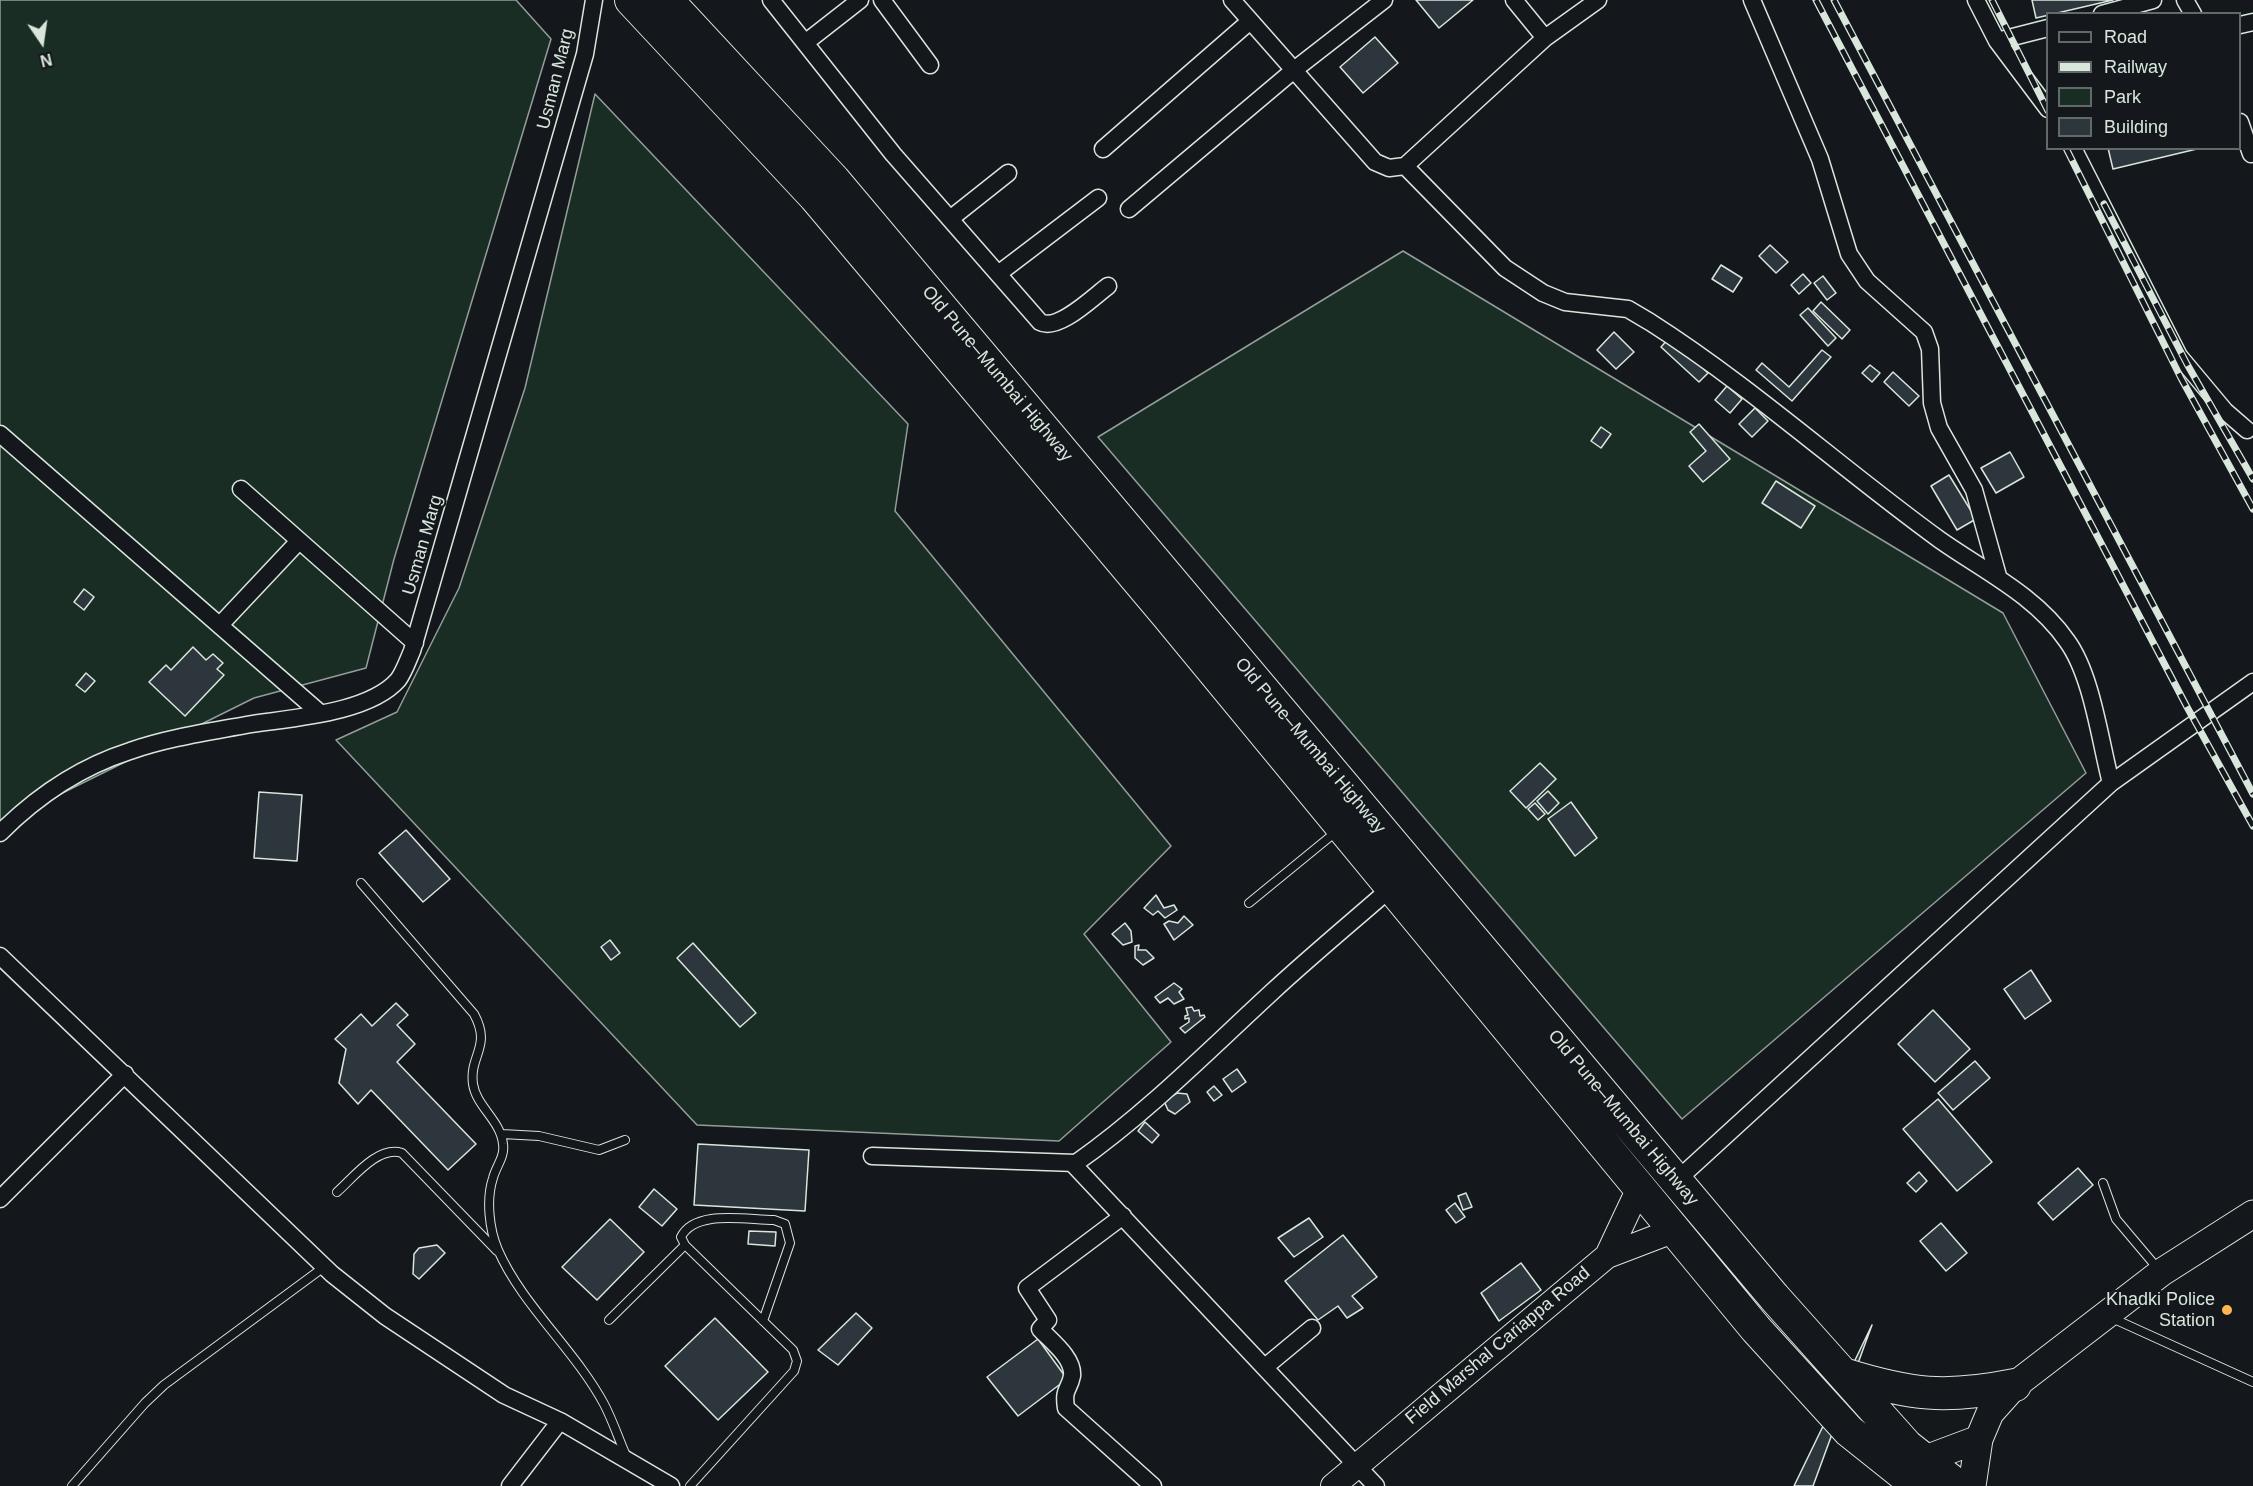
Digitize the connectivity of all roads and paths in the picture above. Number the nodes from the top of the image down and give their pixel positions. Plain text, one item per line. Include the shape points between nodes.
1 (594, 0) edge
2 (631, 0) edge
3 (666, 0) edge
4 (771, 0) edge
5 (860, 0) edge
6 (882, 0) edge
7 (1232, 0) edge
8 (1384, 0) edge
9 (1514, 0) edge
10 (1598, 0) edge
11 (1752, 0) edge
12 (1976, 0) edge
13 (2153, 0) edge
14 (2109, 12) edge
15 (1250, 22) junction
16 (2046, 29) edge
17 (1545, 38) junction
18 (1997, 41) junction
19 (805, 43) junction
20 (930, 65) dead end
21 (1294, 70) junction
22 (2046, 106) edge
23 (2241, 125) edge
24 (1103, 149) dead end
25 (2074, 150) edge
26 (2253, 153) edge
27 (1405, 166) junction
28 (1008, 173) dead end
29 (1098, 198) dead end
30 (1129, 209) dead end
31 (950, 219) junction
32 (998, 274) junction
33 (1108, 286) dead end
34 (2251, 431) edge
35 (0, 434) edge
36 (241, 489) dead end
37 (299, 541) junction
38 (1998, 576) junction
39 (220, 625) junction
40 (415, 643) junction
41 (2253, 682) edge
42 (320, 713) junction
43 (2111, 783) junction
44 (1342, 827) junction
45 (0, 833) edge
46 (361, 883) dead end
47 (1392, 887) junction
48 (1249, 903) dead end
49 (0, 956) edge
50 (125, 1074) junction
51 (502, 1134) junction
52 (625, 1140) dead end
53 (872, 1156) dead end
54 (1072, 1163) junction
55 (1676, 1181) junction
56 (2103, 1184) dead end
57 (1639, 1188) junction
58 (337, 1192) dead end
59 (0, 1199) edge
60 (2253, 1214) edge
61 (1123, 1216) junction
62 (1674, 1230) junction
63 (685, 1245) junction
64 (501, 1255) junction
65 (1607, 1256) junction
66 (324, 1267) junction
67 (2161, 1272) junction
68 (2106, 1315) junction
69 (609, 1320) dead end
70 (763, 1321) junction
71 (1312, 1328) dead end
72 (1265, 1367) junction
73 (1844, 1374) junction
74 (2253, 1382) edge
75 (2015, 1385) junction
76 (560, 1421) junction
77 (1979, 1438) junction
78 (627, 1459) junction
79 (1357, 1464) junction
80 (1912, 1477) edge
81 (72, 1486) edge
82 (510, 1486) edge
83 (671, 1486) edge
84 (690, 1486) edge
85 (1153, 1486) edge
86 (1333, 1486) edge
87 (1376, 1486) edge
88 (1958, 1486) edge
89 (1972, 1486) edge

1 - 40 street, Usman Marg via 585,54
2 - 44 highway, Old Pune–Mumbai Highway via 815,197
3 - 55 highway, Old Pune–Mumbai Highway via 834,180
4 - 19 street
5 - 19 street
6 - 20 street
7 - 15 street
8 - 21 street
9 - 17 street
10 - 17 street
11 - 38 street via 1820,159 1849,254 1867,281 1924,332 1930,349 1932,403 1939,428 1974,490
12 - 18 street
13 - 14 street
15 - 21 street
15 - 24 street
16 - 18 street
17 - 27 street
18 - 22 street
19 - 31 street
21 - 27 street via 1375,162 1389,168
21 - 30 street
23 - 26 street
25 - 34 street via 2179,356 2225,411
27 - 38 street via 1504,268 1565,302 1628,309 1650,322 1941,541
28 - 31 street
29 - 32 street
31 - 32 street
32 - 33 street via 1046,325 1058,323
35 - 39 street
36 - 37 street
37 - 39 street
37 - 40 street
38 - 43 street via 2039,611 2066,640 2081,664
39 - 42 street
40 - 42 street, Usman Marg via 398,680 375,697
41 - 43 street
42 - 45 street, Usman Marg via 209,732 130,751 75,774 28,805
43 - 55 street
44 - 47 highway, Old Pune–Mumbai Highway
44 - 48 lane
46 - 51 lane via 474,1014 483,1040 472,1081
47 - 54 street via 1187,1072 1104,1143
47 - 57 highway, Old Pune–Mumbai Highway
49 - 50 street
50 - 59 street
50 - 66 street
51 - 52 lane via 539,1136 599,1150
51 - 64 lane via 502,1157 492,1179 489,1211
53 - 54 street
54 - 61 street
55 - 73 highway, Old Pune–Mumbai Highway
56 - 67 lane via 2116,1219
57 - 62 highway, Old Pune–Mumbai Highway
57 - 65 street, Field Marshal Cariappa Road
58 - 64 lane via 381,1154 393,1150 402,1153
60 - 67 main road
61 - 72 street
61 - 85 street via 1027,1288 1048,1320 1040,1329 1071,1366 1072,1377 1064,1393 1066,1408
62 - 65 street
62 - 80 highway, Old Pune–Mumbai Highway via 1756,1329 1849,1431
63 - 69 lane
63 - 70 lane
63 - 70 lane via 681,1237 686,1226 700,1219 774,1220 785,1224 790,1243
64 - 78 lane via 603,1403
65 - 79 street, Field Marshal Cariappa Road
66 - 76 street via 385,1316 504,1395
66 - 81 lane via 164,1385
67 - 68 main road
68 - 74 lane
68 - 75 main road
70 - 84 lane via 793,1350 797,1361 794,1371
71 - 72 street
72 - 79 street
73 - 75 highway via 1924,1394 1959,1394
73 - 80 highway, Old Pune–Mumbai Highway via 1870,1407
75 - 77 main road via 1990,1413
76 - 78 street
76 - 82 street
77 - 80 main road
77 - 89 main road
78 - 83 street
79 - 86 street, Field Marshal Cariappa Road
79 - 87 street
80 - 88 highway, Old Pune–Mumbai Highway

